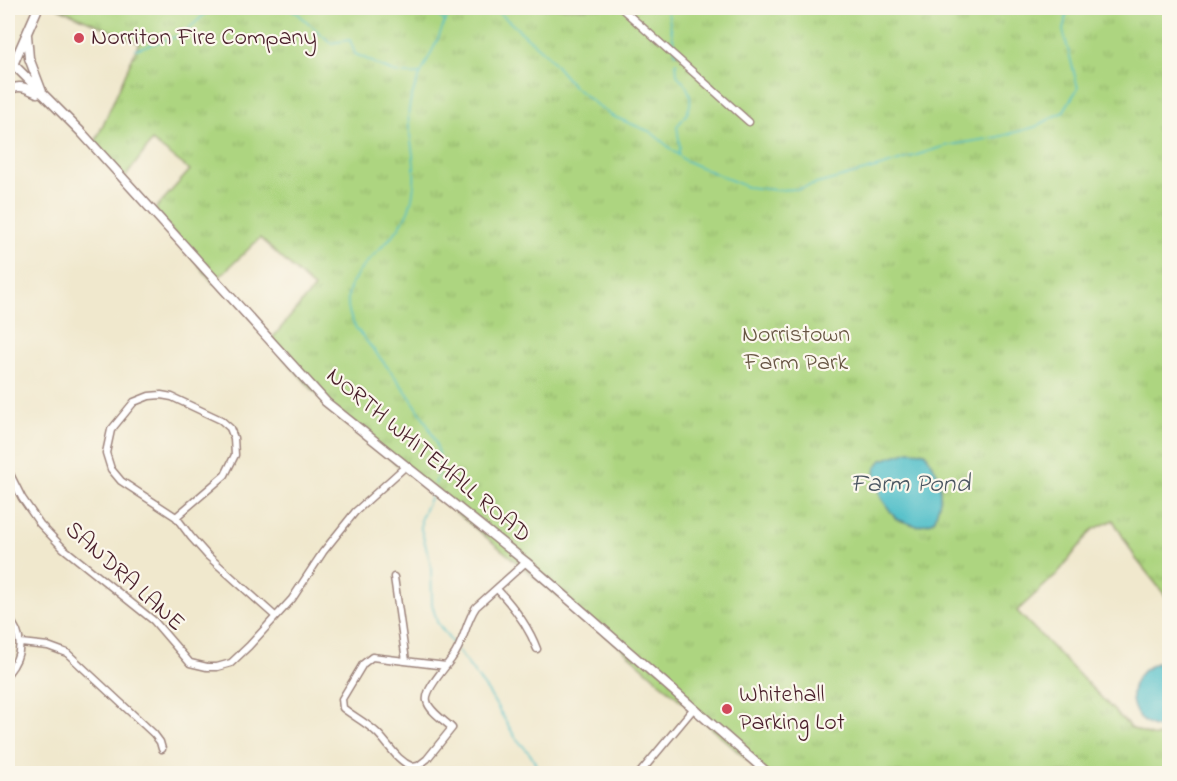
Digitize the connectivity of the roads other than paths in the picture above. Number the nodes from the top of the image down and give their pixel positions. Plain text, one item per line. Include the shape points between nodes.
1 (38, 8) edge
2 (621, 8) edge
3 (27, 34) junction
4 (10, 62) edge
5 (8, 76) edge
6 (8, 92) edge
7 (43, 95) junction
8 (748, 122) dead end
9 (406, 466) junction
10 (8, 470) edge
11 (176, 517) junction
12 (526, 562) junction
13 (394, 577) dead end
14 (497, 589) junction
15 (275, 616) junction
16 (8, 618) edge
17 (21, 643) junction
18 (537, 650) dead end
19 (406, 661) junction
20 (446, 666) junction
21 (8, 673) edge
22 (694, 708) junction
23 (162, 749) dead end
24 (639, 774) edge
25 (769, 774) edge

1 - 3 main road
2 - 8 street
3 - 4 main road
3 - 7 main road via 30,61
4 - 5 main road
4 - 7 main road, NORTH WHITEHALL ROAD
6 - 7 main road via 24,86
7 - 9 main road, NORTH WHITEHALL ROAD via 326,402
9 - 12 main road, NORTH WHITEHALL ROAD
9 - 15 street, SANDRA LANE via 355,512 292,599
10 - 15 street, SANDRA LANE via 40,525 154,621 190,663 217,667 231,663
11 - 11 street via 121,481 108,462 111,430 134,402 149,396 172,397 221,420 234,438 235,455 225,475
11 - 15 street via 208,556
12 - 14 street
12 - 22 main road, NORTH WHITEHALL ROAD
13 - 19 street
14 - 18 street via 514,607
14 - 20 street via 470,616 457,652
16 - 17 street
17 - 21 street
17 - 23 street via 48,645 67,653 154,734
19 - 20 street
19 - 20 street via 378,657 367,660 341,703 413,767 427,759 452,728 427,701
22 - 24 street
22 - 25 main road, NORTH WHITEHALL ROAD

